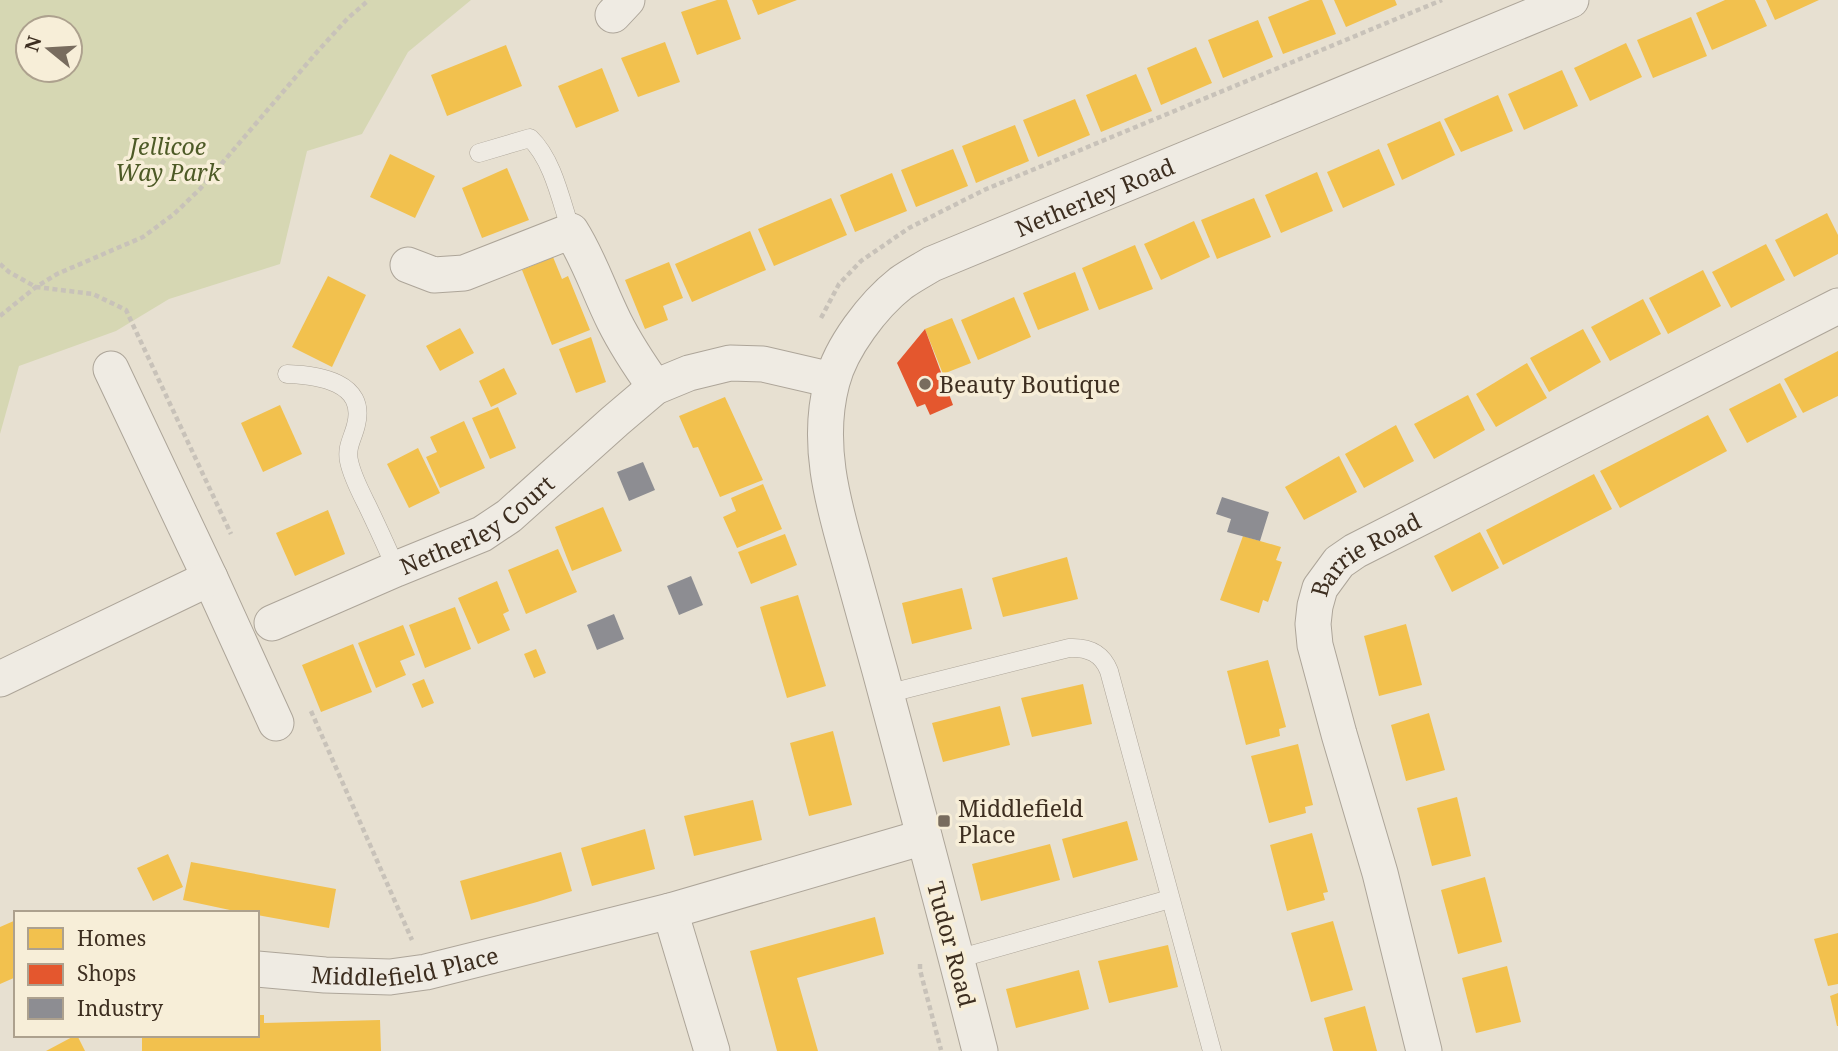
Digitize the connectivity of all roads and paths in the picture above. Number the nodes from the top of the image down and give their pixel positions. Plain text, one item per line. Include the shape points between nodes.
1 (369, 0) edge
2 (1442, 0) edge
3 (1572, 0) edge
4 (479, 153) dead end
5 (571, 231) junction
6 (408, 265) dead end
7 (1838, 306) edge
8 (0, 316) edge
9 (111, 369) dead end
10 (287, 374) dead end
11 (816, 376) junction
12 (655, 387) junction
13 (397, 569) junction
14 (210, 578) junction
15 (272, 624) dead end
16 (0, 679) edge
17 (886, 694) junction
18 (276, 723) dead end
19 (925, 838) junction
20 (1170, 899) junction
21 (670, 911) junction
22 (920, 956) dead end
23 (957, 959) junction
24 (259, 968) edge
25 (712, 1051) edge
26 (941, 1051) edge
27 (980, 1051) edge
28 (1212, 1051) edge
29 (1424, 1051) edge

1 - 8 path via 174,214 143,237 57,274
2 - 11 path via 984,190 909,228 861,261 839,284 813,334
3 - 11 street, Netherley Road via 932,264 874,309
4 - 5 lane via 530,138 547,159
5 - 6 street via 464,273 434,275
5 - 12 street via 633,357
7 - 29 street, Barrie Road via 1354,551 1339,562 1320,588 1313,624 1315,645 1380,873
9 - 14 street
10 - 13 lane via 322,377 353,395 357,424 348,457
11 - 12 street via 763,364 730,363
11 - 17 street, Netherley Road via 841,532
12 - 13 street, Netherley Court via 509,516 482,534
13 - 15 street, Netherley Court
14 - 16 street
14 - 18 street
17 - 19 street, Tudor Road
17 - 20 lane via 1069,648 1097,653 1109,671
19 - 21 street, Middlefield Place
19 - 23 street, Tudor Road
20 - 23 lane
20 - 28 lane
21 - 24 street, Middlefield Place via 426,972 390,977
21 - 25 street
22 - 26 path via 919,970
23 - 27 street, Tudor Road

